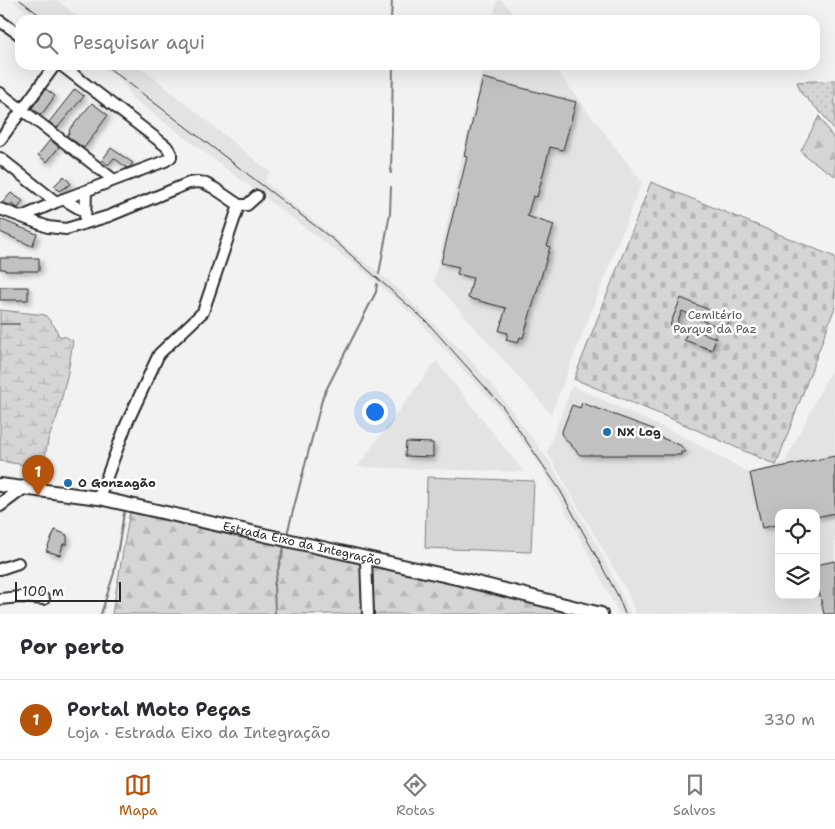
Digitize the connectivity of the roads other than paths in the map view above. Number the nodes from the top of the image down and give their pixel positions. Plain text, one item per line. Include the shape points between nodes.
1 (0, 21) edge
2 (15, 32) edge
3 (50, 70) edge
4 (68, 70) edge
5 (0, 93) edge
6 (22, 110) junction
7 (0, 140) edge
8 (0, 158) edge
9 (114, 180) junction
10 (86, 191) junction
11 (257, 196) dead end
12 (59, 200) junction
13 (239, 204) junction
14 (0, 209) edge
15 (85, 212) junction
16 (22, 217) junction
17 (85, 223) junction
18 (0, 485) edge
19 (24, 487) junction
20 (99, 498) junction
21 (0, 505) edge
22 (366, 559) junction
23 (18, 563) dead end
24 (0, 568) edge
25 (0, 599) edge
26 (44, 600) dead end
27 (368, 614) edge
28 (601, 614) edge

1 - 2 street
3 - 6 street
4 - 9 street via 170,150 172,156 165,161
5 - 6 street
6 - 7 street
6 - 9 street
8 - 12 street
9 - 10 street
10 - 12 street
10 - 15 street
11 - 13 street via 247,205
12 - 15 street
12 - 16 street
13 - 17 street via 204,183 189,183
13 - 20 street via 203,312 159,354 126,425
14 - 16 street
15 - 17 street
16 - 17 street via 54,228 66,229
18 - 19 main road, Estrada Eixo da Integração
19 - 20 main road, Estrada Eixo da Integração
19 - 21 main road
20 - 22 main road, Estrada Eixo da Integração
22 - 27 street
22 - 28 main road, Estrada Eixo da Integração
23 - 24 street
25 - 26 street

